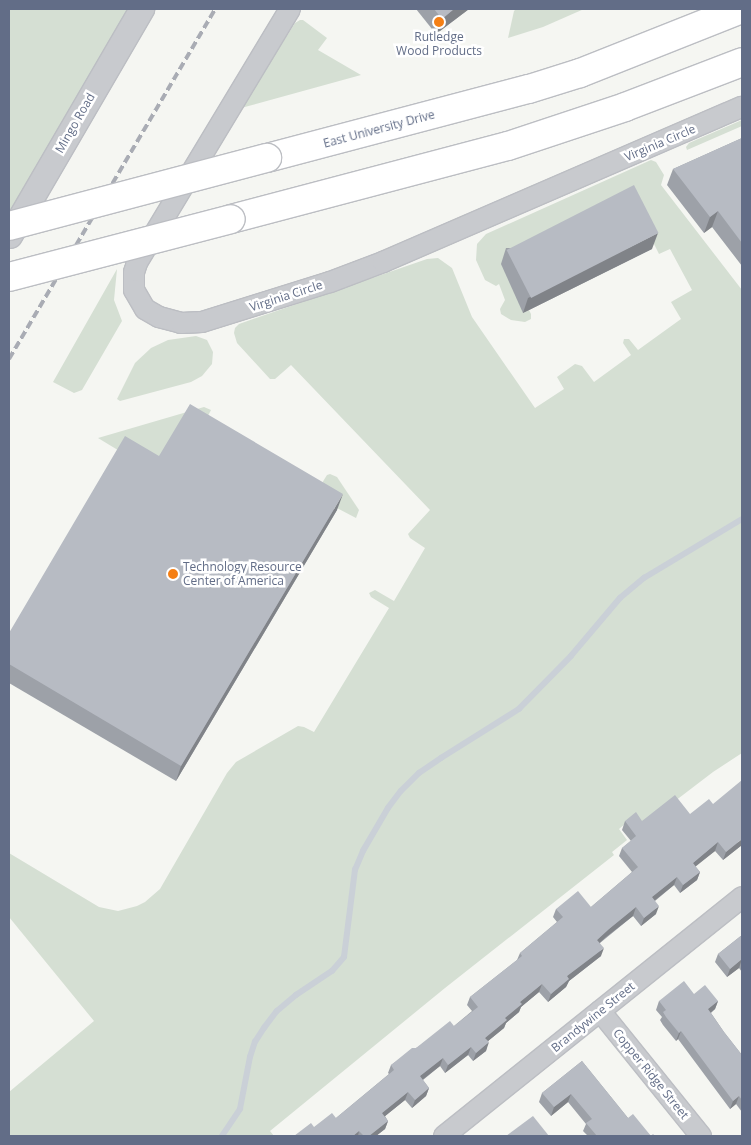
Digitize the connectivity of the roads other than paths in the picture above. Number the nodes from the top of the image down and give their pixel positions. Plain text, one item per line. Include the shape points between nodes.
1 (142, 9) edge
2 (290, 9) edge
3 (742, 9) edge
4 (742, 62) edge
5 (742, 107) edge
6 (9, 226) edge
7 (9, 237) edge
8 (9, 277) edge
9 (742, 897) edge
10 (600, 1011) junction
11 (444, 1136) edge
12 (701, 1136) edge

1 - 7 street, Mingo Road
2 - 5 street, Virginia Circle via 137,263 134,290 145,309 159,317 181,324 202,322 330,282
3 - 6 main road, East University Drive, bridge via 580,73 538,86
4 - 8 main road, bridge via 626,107 508,146
9 - 10 street, Brandywine Street
10 - 11 street, Brandywine Street
10 - 12 street, Copper Ridge Street

